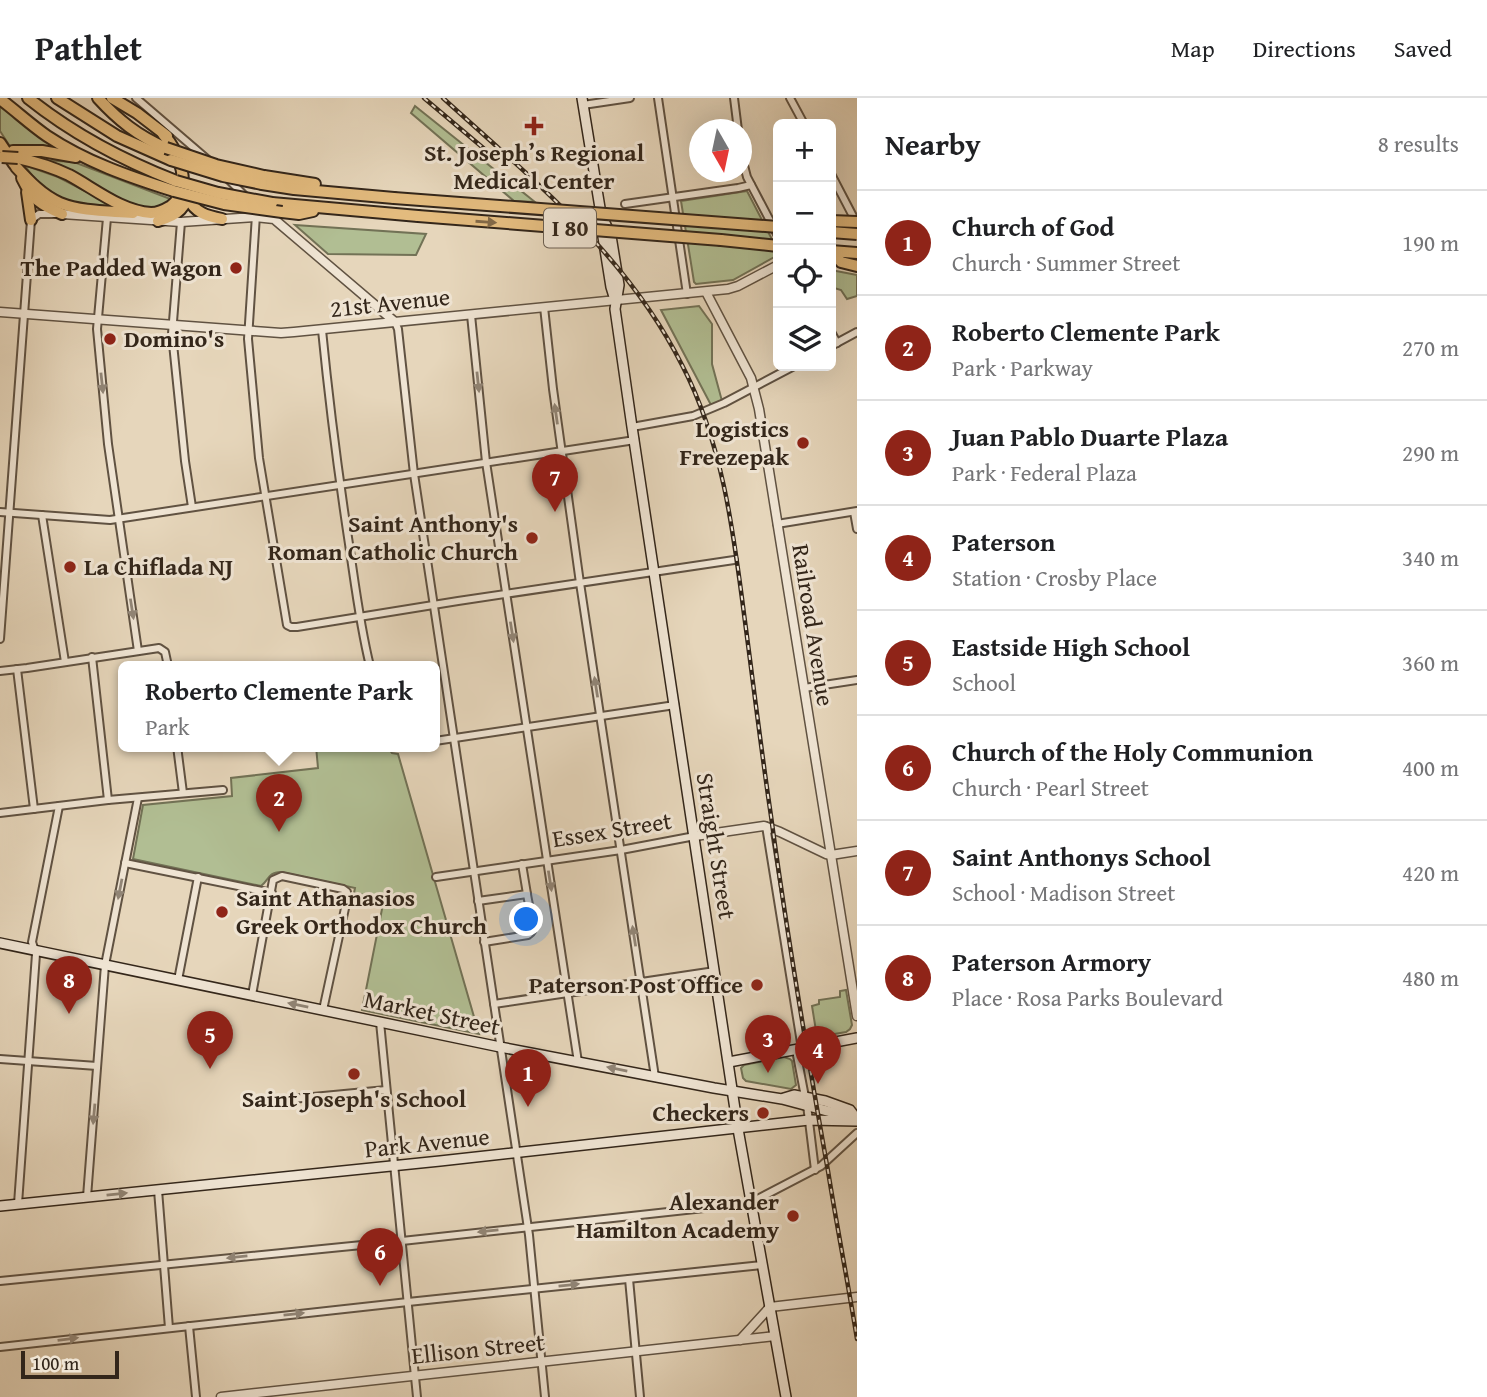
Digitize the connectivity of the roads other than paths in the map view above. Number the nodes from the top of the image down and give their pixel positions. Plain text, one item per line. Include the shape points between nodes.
1 (29, 98) edge
2 (57, 98) edge
3 (112, 98) edge
4 (136, 98) edge
5 (630, 98) edge
6 (657, 98) edge
7 (734, 98) edge
8 (790, 98) edge
9 (0, 99) edge
10 (99, 99) edge
11 (583, 102) edge
12 (737, 119) edge
13 (801, 119) edge
14 (163, 134) junction
15 (0, 143) edge
16 (1, 155) edge
17 (16, 159) junction
18 (96, 163) junction
19 (219, 170) junction
20 (263, 180) junction
21 (835, 182) edge
22 (751, 184) joint
23 (26, 186) junction
24 (175, 186) junction
25 (188, 198) junction
26 (673, 198) junction
27 (625, 204) dead end
28 (326, 209) junction
29 (256, 212) junction
30 (62, 214) junction
31 (210, 216) junction
32 (278, 216) junction
33 (155, 217) junction
34 (107, 218) junction
35 (655, 218) junction
36 (31, 219) junction
37 (222, 219) junction
38 (773, 220) edge
39 (836, 221) edge
40 (181, 222) junction
41 (857, 223) edge
42 (773, 226) edge
43 (773, 228) edge
44 (836, 232) edge
45 (836, 234) edge
46 (857, 234) edge
47 (773, 245) edge
48 (836, 251) edge
49 (857, 253) edge
50 (836, 256) edge
51 (857, 266) edge
52 (773, 268) edge
53 (706, 292) junction
54 (687, 294) junction
55 (615, 300) junction
56 (544, 307) junction
57 (0, 312) edge
58 (24, 313) junction
59 (471, 315) junction
60 (98, 319) junction
61 (395, 323) junction
62 (173, 324) junction
63 (248, 330) junction
64 (322, 330) junction
65 (857, 332) edge
66 (836, 344) edge
67 (785, 371) edge
68 (755, 387) junction
69 (632, 427) junction
70 (635, 440) junction
71 (561, 451) junction
72 (486, 462) junction
73 (414, 474) junction
74 (340, 485) junction
75 (266, 496) junction
76 (192, 507) junction
77 (0, 512) edge
78 (856, 512) edge
79 (9, 513) junction
80 (42, 515) junction
81 (118, 519) junction
82 (778, 524) junction
83 (857, 529) edge
84 (734, 560) dead end
85 (655, 573) junction
86 (580, 583) junction
87 (507, 594) junction
88 (434, 605) junction
89 (360, 617) junction
90 (0, 639) edge
91 (138, 651) junction
92 (92, 657) junction
93 (166, 661) edge
94 (369, 661) edge
95 (65, 662) junction
96 (18, 669) junction
97 (0, 671) edge
98 (857, 680) edge
99 (804, 688) junction
100 (675, 705) junction
101 (600, 716) junction
102 (527, 727) junction
103 (454, 738) junction
104 (440, 740) edge
105 (178, 752) edge
106 (223, 790) dead end
107 (183, 793) junction
108 (138, 798) junction
109 (108, 800) junction
110 (59, 806) junction
111 (34, 809) junction
112 (0, 813) edge
113 (766, 826) junction
114 (695, 836) junction
115 (621, 850) junction
116 (857, 851) edge
117 (831, 855) junction
118 (547, 860) junction
119 (125, 863) junction
120 (522, 864) junction
121 (474, 871) junction
122 (198, 877) junction
123 (436, 877) dead end
124 (272, 893) junction
125 (527, 894) junction
126 (478, 901) junction
127 (484, 942) junction
128 (0, 943) edge
129 (36, 951) junction
130 (104, 965) junction
131 (715, 971) junction
132 (178, 980) junction
133 (641, 982) junction
134 (568, 993) junction
135 (252, 995) junction
136 (494, 1004) junction
137 (323, 1010) junction
138 (857, 1016) edge
139 (380, 1022) junction
140 (857, 1038) edge
141 (500, 1047) junction
142 (799, 1049) junction
143 (0, 1059) edge
144 (28, 1061) junction
145 (578, 1062) junction
146 (729, 1062) junction
147 (97, 1066) junction
148 (655, 1077) junction
149 (386, 1090) junction
150 (732, 1090) junction
151 (292, 1099) dead end
152 (806, 1101) junction
153 (856, 1119) edge
154 (809, 1120) junction
155 (738, 1129) junction
156 (857, 1133) edge
157 (517, 1153) junction
158 (393, 1166) junction
159 (814, 1170) junction
160 (158, 1190) junction
161 (87, 1197) junction
162 (750, 1203) junction
163 (18, 1204) junction
164 (0, 1206) edge
165 (528, 1227) junction
166 (402, 1241) junction
167 (163, 1264) junction
168 (762, 1265) junction
169 (629, 1279) junction
170 (0, 1281) edge
171 (534, 1289) junction
172 (857, 1297) edge
173 (408, 1302) junction
174 (770, 1307) junction
175 (189, 1326) junction
176 (169, 1328) junction
177 (775, 1336) junction
178 (740, 1340) junction
179 (0, 1347) edge
180 (636, 1352) junction
181 (542, 1362) junction
182 (415, 1376) junction
183 (196, 1397) edge
184 (221, 1397) edge
185 (417, 1397) edge
186 (545, 1397) edge
187 (640, 1397) edge
188 (786, 1397) edge

1 - 24 highway, I 80 via 94,143
2 - 20 highway, I 80, bridge via 117,136 171,160 223,176
3 - 14 highway
4 - 19 street
5 - 11 street
6 - 26 street
7 - 12 street
8 - 13 street
9 - 18 highway via 46,135
10 - 20 highway, bridge via 133,131 166,148
11 - 55 main road, Straight Street
14 - 25 highway via 183,152 189,171
14 - 33 highway via 177,154 183,182 176,201
15 - 17 highway
16 - 17 highway, bridge
17 - 18 highway via 43,151
17 - 23 highway
17 - 33 highway via 42,163
17 - 33 highway via 53,200
18 - 24 highway
19 - 29 street
19 - 31 street via 227,200
20 - 35 highway, I 80, bridge via 294,189
21 - 41 street
22 - 26 street
22 - 42 street
23 - 30 highway via 42,205
23 - 36 highway
24 - 28 highway, I 80, bridge
24 - 32 highway, bridge via 224,204
25 - 31 highway via 195,209
25 - 33 highway via 178,212
26 - 27 street
26 - 54 street
28 - 32 highway
28 -> 47 highway, I 80, bridge
29 - 32 street
29 - 37 street
29 - 63 street
30 - 34 street
30 - 36 street via 39,214
31 - 37 highway
32 - 61 street
33 - 34 street
33 - 40 street
34 - 60 street
35 - 38 highway, bridge
35 - 43 highway, I 80, bridge
36 - 58 street
37 - 40 street
39 - 41 highway, bridge
40 - 62 street
41 - 45 street
44 - 46 highway, bridge
48 - 49 highway
50 - 51 highway
52 - 53 street, 21st Avenue via 738,286
53 - 54 street, 21st Avenue
53 - 68 street, Railroad Avenue
54 - 55 street, 21st Avenue
55 - 56 street, 21st Avenue
55 - 69 main road, Straight Street
56 - 59 street, 21st Avenue
71 -> 56 street
57 - 58 street, 21st Avenue
58 - 60 street, 21st Avenue
58 - 79 street
59 - 61 street, 21st Avenue
59 -> 72 street
60 - 62 street, 21st Avenue
60 -> 81 street
61 - 64 street, 21st Avenue
61 - 73 street
62 - 63 street, 21st Avenue
62 - 76 street
63 - 64 street, 21st Avenue
63 - 75 street
64 - 74 street
65 - 66 street
67 - 68 street
68 - 69 street via 693,416
68 - 82 street, Railroad Avenue
69 - 70 main road, Straight Street
70 - 71 street
70 - 85 main road, Straight Street
71 - 72 street
71 - 86 street
72 - 73 street
72 - 87 street
73 - 74 street
73 - 88 street
74 - 75 street
74 - 89 street
75 - 76 street
75 - 89 street via 286,622 291,627
76 - 81 street
77 - 79 street
78 - 82 street
78 - 83 street
79 - 80 street
79 - 90 street
80 - 81 street
80 - 95 street
81 -> 91 street
82 - 99 street, Railroad Avenue
84 - 85 street
85 - 86 street
85 - 100 main road, Straight Street
86 - 87 street
101 -> 86 street
87 - 88 street
87 -> 102 street
88 - 89 street
88 - 103 street
89 - 94 street
91 - 92 street
91 - 93 street via 163,649
92 - 95 street
92 - 109 street
95 - 96 street
96 - 97 street
96 - 111 street
98 - 99 street
99 - 117 street, Railroad Avenue
100 - 101 street
100 - 114 main road, Straight Street
101 - 102 street
101 - 115 street
102 - 103 street
102 - 118 street
103 - 104 street
103 - 121 street
105 - 107 street
106 - 107 street
107 - 108 street
108 - 109 street
108 - 119 street
109 - 110 street
110 - 111 street
110 - 129 street via 32,942
111 - 112 street
113 - 114 street, Essex Street
113 - 117 street
113 - 142 street
114 - 115 street, Essex Street
114 - 131 main road, Straight Street
115 - 118 street, Essex Street
133 -> 115 street
116 - 117 street
117 - 138 street, Railroad Avenue
118 - 120 street, Essex Street
118 -> 134 street
119 - 122 street
119 -> 130 street
120 - 121 street, Essex Street
120 - 125 street
121 - 123 street, Essex Street
121 - 126 street
122 - 124 street
122 - 132 street
124 - 135 street
124 - 137 street via 273,880 282,876 346,890
125 - 126 street
125 - 127 street via 531,933
126 - 127 street
127 - 136 street
128 - 129 main road, Market Street
129 - 130 main road, Market Street
129 - 144 street
130 - 132 main road, Market Street
130 - 147 street
131 - 133 street
131 - 146 main road, Straight Street
132 - 135 main road, Market Street
133 - 134 street
133 - 148 street
134 - 136 street
134 - 145 street
137 -> 135 main road, Market Street
136 - 141 street
137 - 139 main road, Market Street
139 - 141 main road, Market Street
139 - 149 street
140 - 142 main road
141 - 145 main road, Market Street
141 - 157 street
142 - 146 main road
142 - 152 street
143 - 144 street
144 - 147 street
144 - 163 street
148 -> 145 main road, Market Street
146 - 150 main road, Straight Street
147 -> 161 street
148 - 150 main road, Market Street
149 - 151 street
149 - 158 street
150 - 152 main road, Market Street
150 - 155 main road, Straight Street
152 - 153 main road, Market Street
152 - 154 street
153 - 154 main road, Park Avenue
154 - 155 main road, Park Avenue
154 - 159 street
155 - 157 main road, Park Avenue
155 - 162 main road, Straight Street
156 - 159 street
157 - 158 main road, Park Avenue
157 - 165 street
158 - 160 main road, Park Avenue
158 - 166 street
159 - 162 street
161 -> 160 main road, Park Avenue
160 - 167 street
161 - 163 main road, Park Avenue
162 - 165 street
162 - 168 main road, Straight Street
163 - 164 main road, Park Avenue
165 -> 166 street
165 - 171 street
166 -> 167 street
166 - 173 street
167 - 170 street
167 - 176 street
168 - 169 street
168 - 174 main road, Straight Street
171 -> 169 street
169 - 180 street
171 - 173 street
171 - 181 street
172 - 174 street
175 -> 173 street
173 - 182 street
174 - 177 main road, Straight Street
174 - 178 street
175 - 176 street
175 - 183 street
179 -> 176 street
177 - 178 street, Ellison Street
177 - 188 main road, Straight Street
178 - 180 street, Ellison Street
180 - 181 street, Ellison Street
180 - 187 street
181 - 182 street, Ellison Street
181 - 186 street
182 - 184 street, Ellison Street
182 - 185 street

